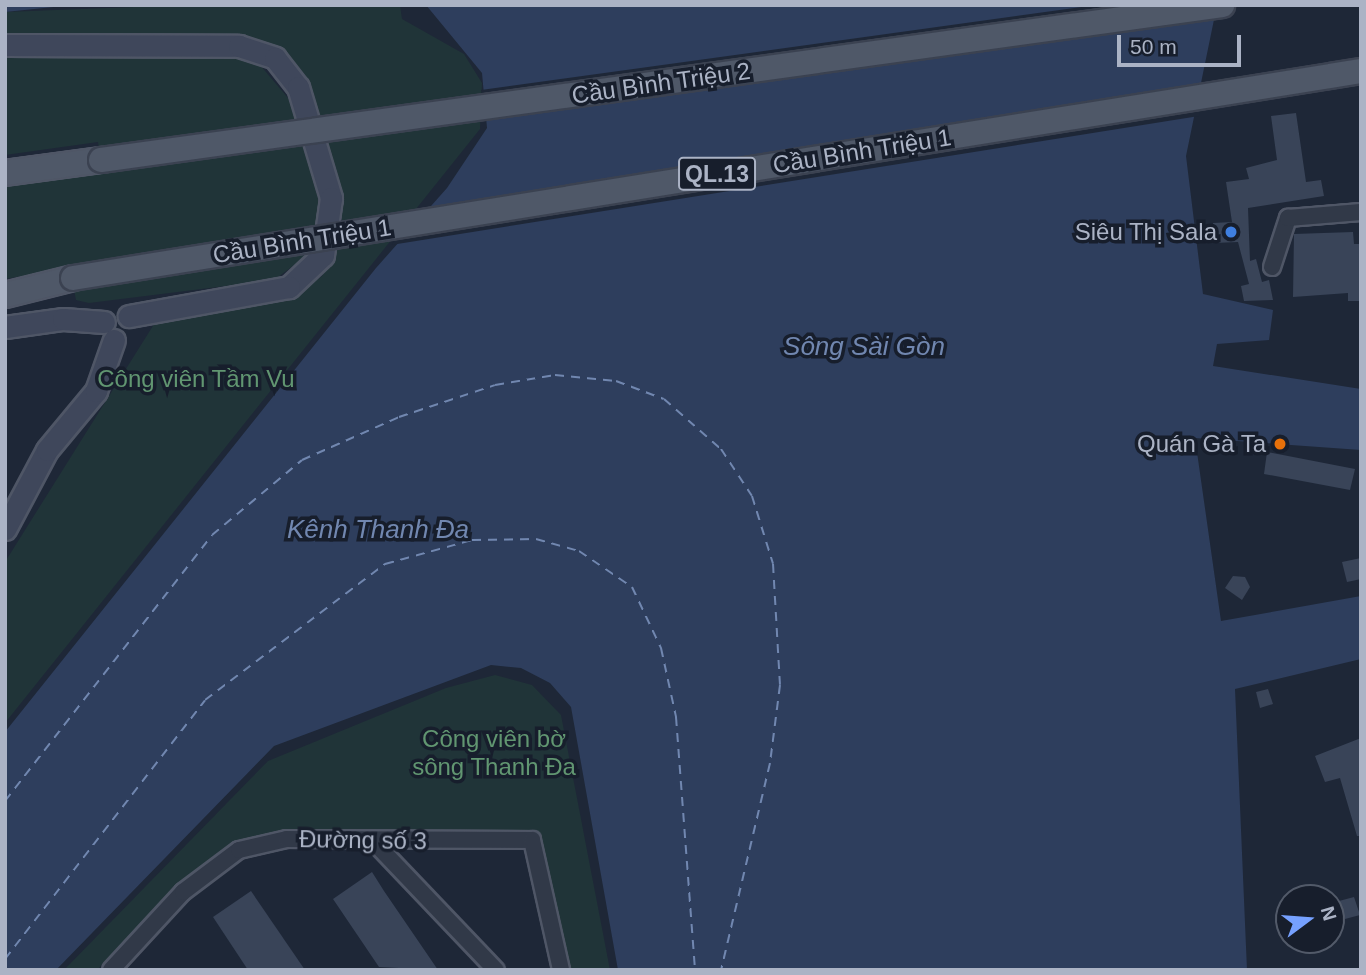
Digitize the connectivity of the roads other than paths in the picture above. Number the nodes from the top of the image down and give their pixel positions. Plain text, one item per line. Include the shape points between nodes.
1 (1222, 5) edge
2 (5, 44) edge
3 (1361, 71) edge
4 (1361, 84) edge
5 (5, 173) edge
6 (1361, 212) edge
7 (1272, 267) dead end
8 (74, 285) junction
9 (14, 294) edge
10 (5, 327) edge
11 (109, 331) junction
12 (5, 529) edge
13 (373, 841) junction
14 (111, 970) edge
15 (496, 970) edge
16 (561, 970) edge

1 - 5 main road, Cầu Bình Triệu 2, bridge
2 - 11 street via 239,46 275,58 299,87 331,198 323,255 309,273 279,290 130,316 112,313
3 - 8 main road, Cầu Bình Triệu 1 / QL.13, bridge
4 - 8 main road, Cầu Bình Triệu 1 / QL.13
6 - 7 street via 1289,218
8 - 9 main road, QL.13
10 - 11 street via 63,319
11 - 12 street via 96,391 54,441
13 - 14 street, Đường số 3 via 287,839 239,850 183,892
13 - 15 street
13 - 16 street, Đường số 3 via 532,840

